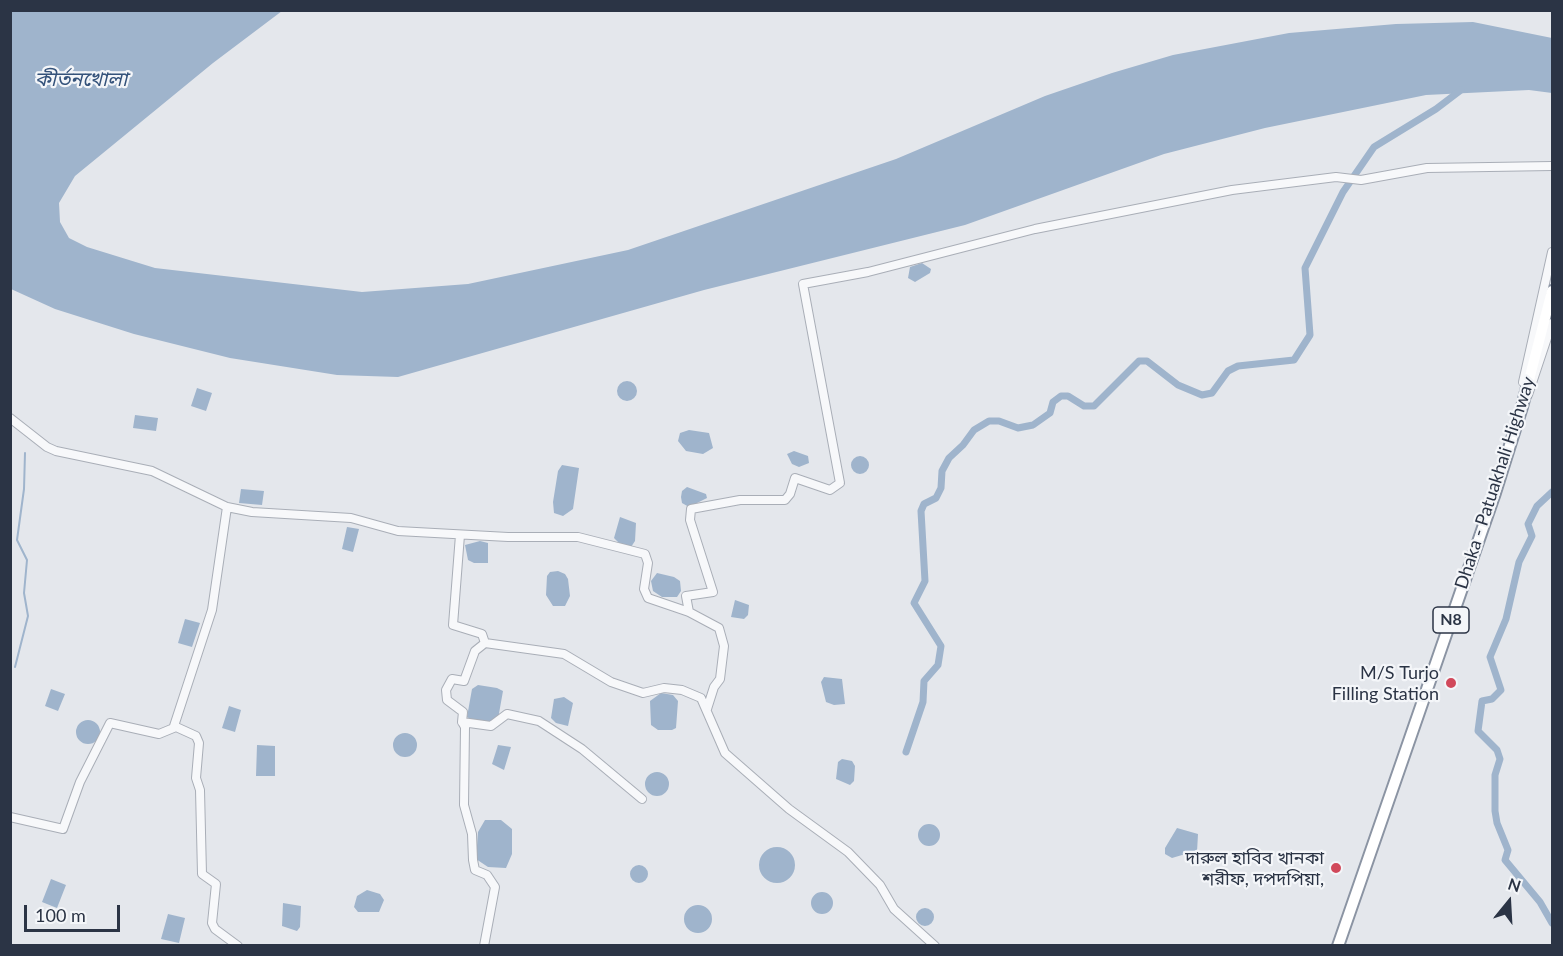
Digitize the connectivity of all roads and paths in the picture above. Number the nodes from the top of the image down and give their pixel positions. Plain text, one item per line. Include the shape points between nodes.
1 (1552, 166) edge
2 (1552, 252) edge
3 (1552, 291) edge
4 (1552, 323) edge
5 (1522, 407) junction
6 (10, 418) edge
7 (227, 507) junction
8 (460, 535) junction
9 (689, 612) junction
10 (485, 643) junction
11 (706, 709) junction
12 (462, 722) junction
13 (176, 727) junction
14 (642, 799) dead end
15 (10, 818) edge
16 (238, 945) edge
17 (484, 945) edge
18 (935, 945) edge
19 (1338, 945) edge

1 - 9 street via 1427,168 1361,180 1336,177 1157,203 803,284 840,483 830,490 795,478 785,500 740,500 691,509 690,520 713,592 686,596
2 - 5 street via 1523,382
3 - 5 highway, Dhaka - Patuakhali Highway / N8
4 - 5 street
5 - 19 highway, Dhaka - Patuakhali Highway / N8
6 - 7 street via 46,447 152,471
7 - 8 street via 351,518 398,531
7 - 13 street via 212,610 174,722
8 - 9 street via 578,537 645,554 648,562 644,589 648,598
8 - 10 street via 453,625 482,634
9 - 11 street via 719,628 724,646 720,679
10 - 11 street via 564,654 611,682 643,693 664,688 682,690 701,698
10 - 12 street via 474,651 464,681 452,679 446,690 447,700 463,712
11 - 18 street via 725,753 789,809 848,852 880,885 894,909
12 - 14 street via 492,726 507,714 539,721 582,749
12 - 17 street via 464,805 472,834 475,870 495,886
13 - 15 street via 159,734 110,723 80,782 63,830
13 - 16 street via 196,736 199,743 196,778 200,790 202,874 216,884 213,923 215,929

